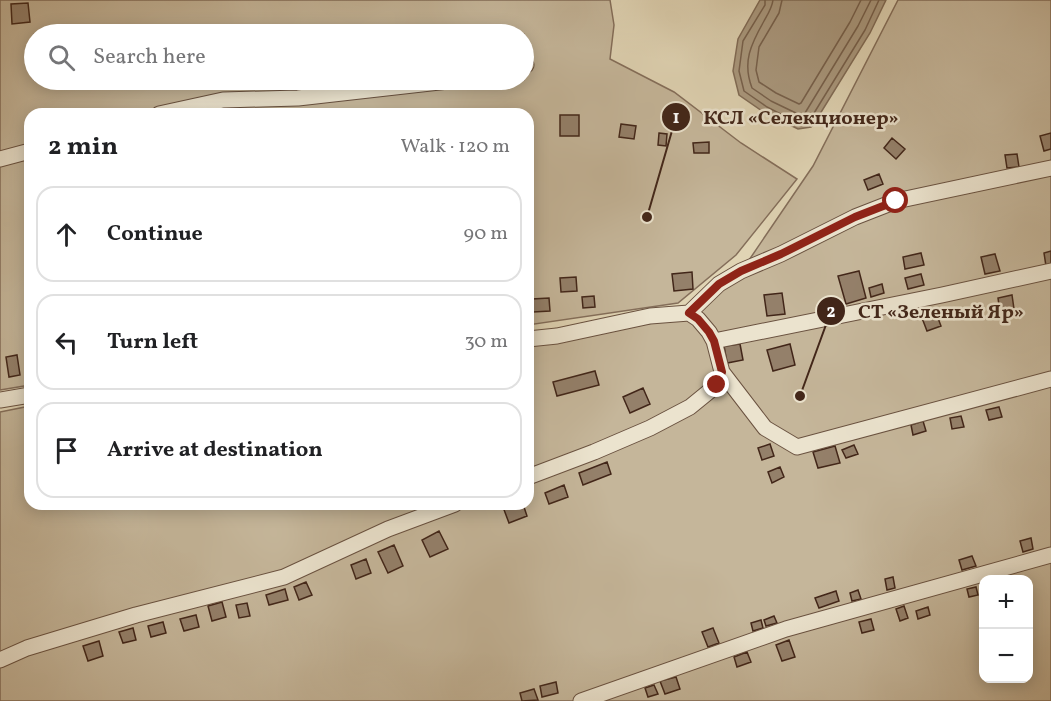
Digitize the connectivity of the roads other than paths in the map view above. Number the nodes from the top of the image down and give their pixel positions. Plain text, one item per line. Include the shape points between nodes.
1 (369, 90) edge
2 (186, 108) edge
3 (24, 153) edge
4 (0, 159) edge
5 (1051, 168) edge
6 (1051, 271) edge
7 (689, 313) junction
8 (534, 338) edge
9 (714, 341) junction
10 (722, 372) junction
11 (1051, 379) edge
12 (24, 396) edge
13 (0, 400) edge
14 (534, 475) edge
15 (438, 510) edge
16 (1051, 555) edge
17 (0, 660) edge
18 (581, 701) edge

1 - 2 street via 298,98 223,100
3 - 4 street
5 - 7 street via 896,201 855,217 741,271 719,284
6 - 9 street
7 - 8 street via 650,316
7 - 9 street
9 - 10 street
10 - 11 street via 765,428 797,447
10 - 14 street via 717,385 690,407 650,428
12 - 13 street
15 - 17 street via 284,577 136,615
16 - 18 street via 786,629

